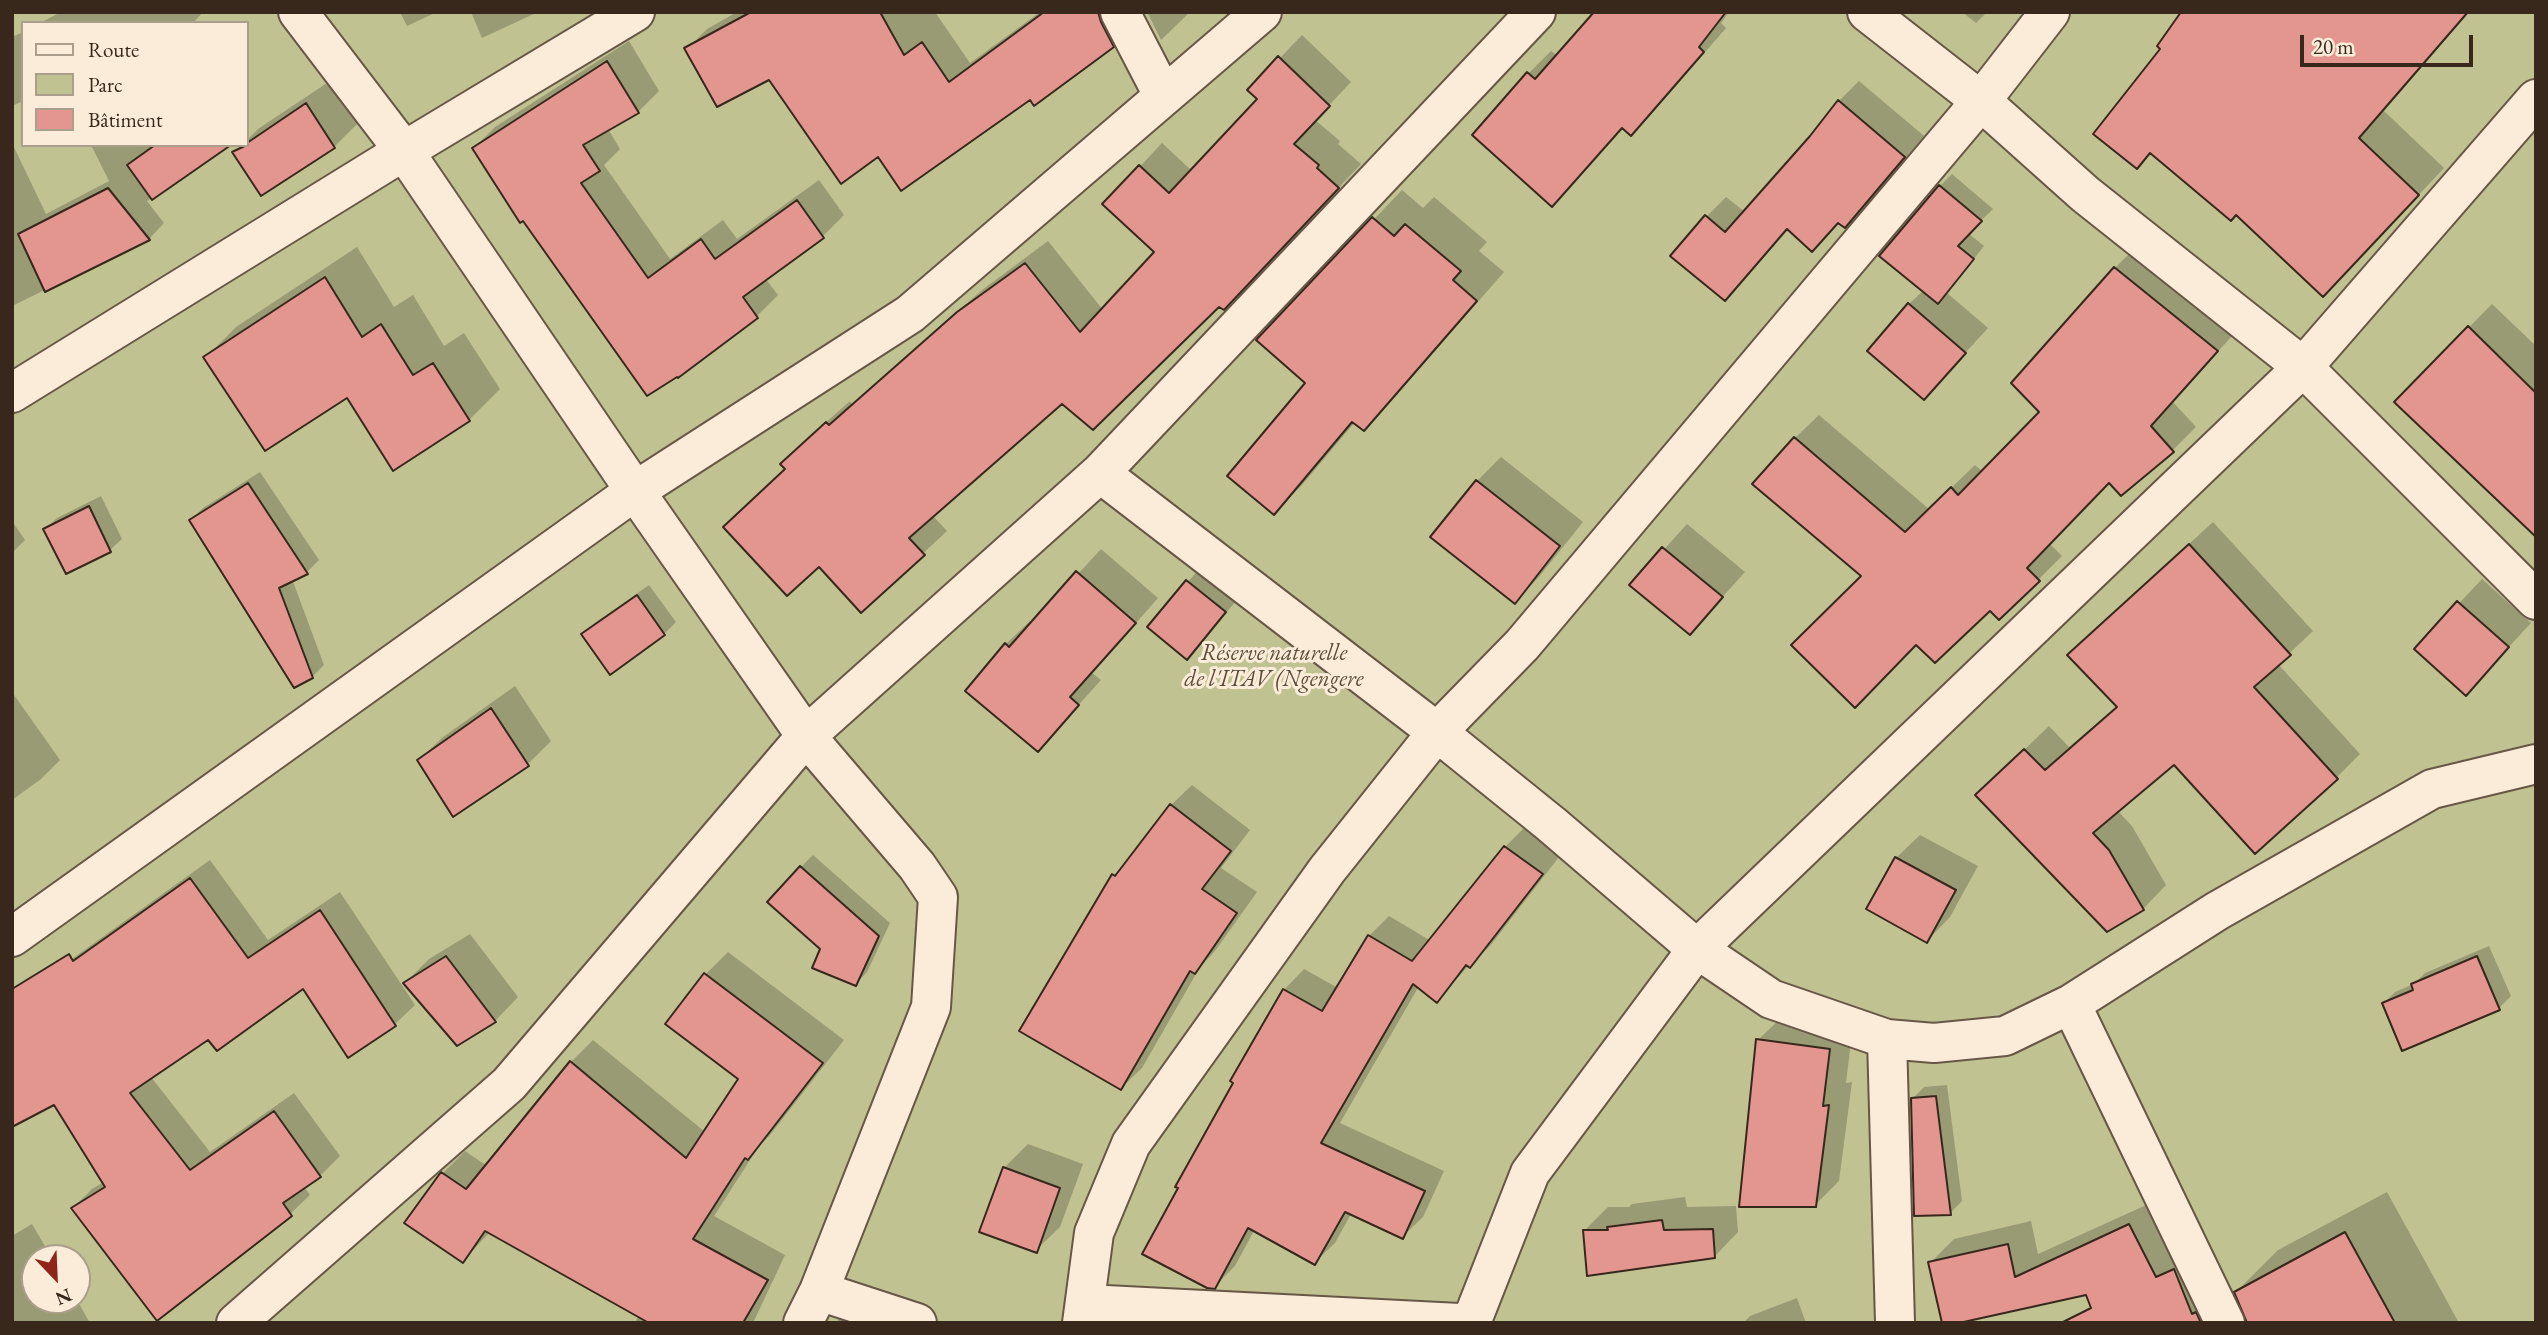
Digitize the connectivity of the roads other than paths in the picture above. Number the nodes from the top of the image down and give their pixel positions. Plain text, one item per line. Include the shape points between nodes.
1 (298, 12) edge
2 (635, 12) edge
3 (1120, 12) edge
4 (1262, 12) edge
5 (1536, 12) edge
6 (1867, 12) edge
7 (2050, 12) edge
8 (1163, 95) junction
9 (2536, 99) edge
10 (1981, 101) junction
11 (404, 151) junction
12 (2302, 367) junction
13 (12, 393) edge
14 (1101, 473) junction
15 (635, 491) junction
16 (2536, 600) edge
17 (1437, 732) junction
18 (806, 736) junction
19 (2536, 764) edge
20 (12, 937) edge
21 (1697, 949) junction
22 (2071, 1004) junction
23 (1886, 1039) junction
24 (811, 1307) edge
25 (1084, 1314) edge
26 (236, 1323) edge
27 (917, 1323) edge
28 (1459, 1323) edge
29 (1471, 1323) edge
30 (1895, 1323) edge
31 (2225, 1323) edge

1 - 11 street
2 - 11 street
3 - 8 street
4 - 8 street
5 - 14 street
6 - 10 street
7 - 10 street
8 - 15 street via 910,314
9 - 12 street
10 - 12 street via 2085,194
10 - 17 street via 1522,645
11 - 13 street
11 - 15 street
12 - 16 street
12 - 21 street
14 - 17 street
14 - 18 street
15 - 18 street
15 - 20 street
17 - 21 street
17 - 25 street via 1328,870 1131,1144 1094,1233
18 - 24 street via 938,897 931,1007
18 - 26 street via 509,1084
19 - 22 street via 2432,789 2217,911
21 - 23 street via 1771,999
21 - 29 street via 1530,1173
22 - 23 street via 2005,1036 1934,1043
22 - 31 street
23 - 30 street
24 - 27 street
25 - 28 street

